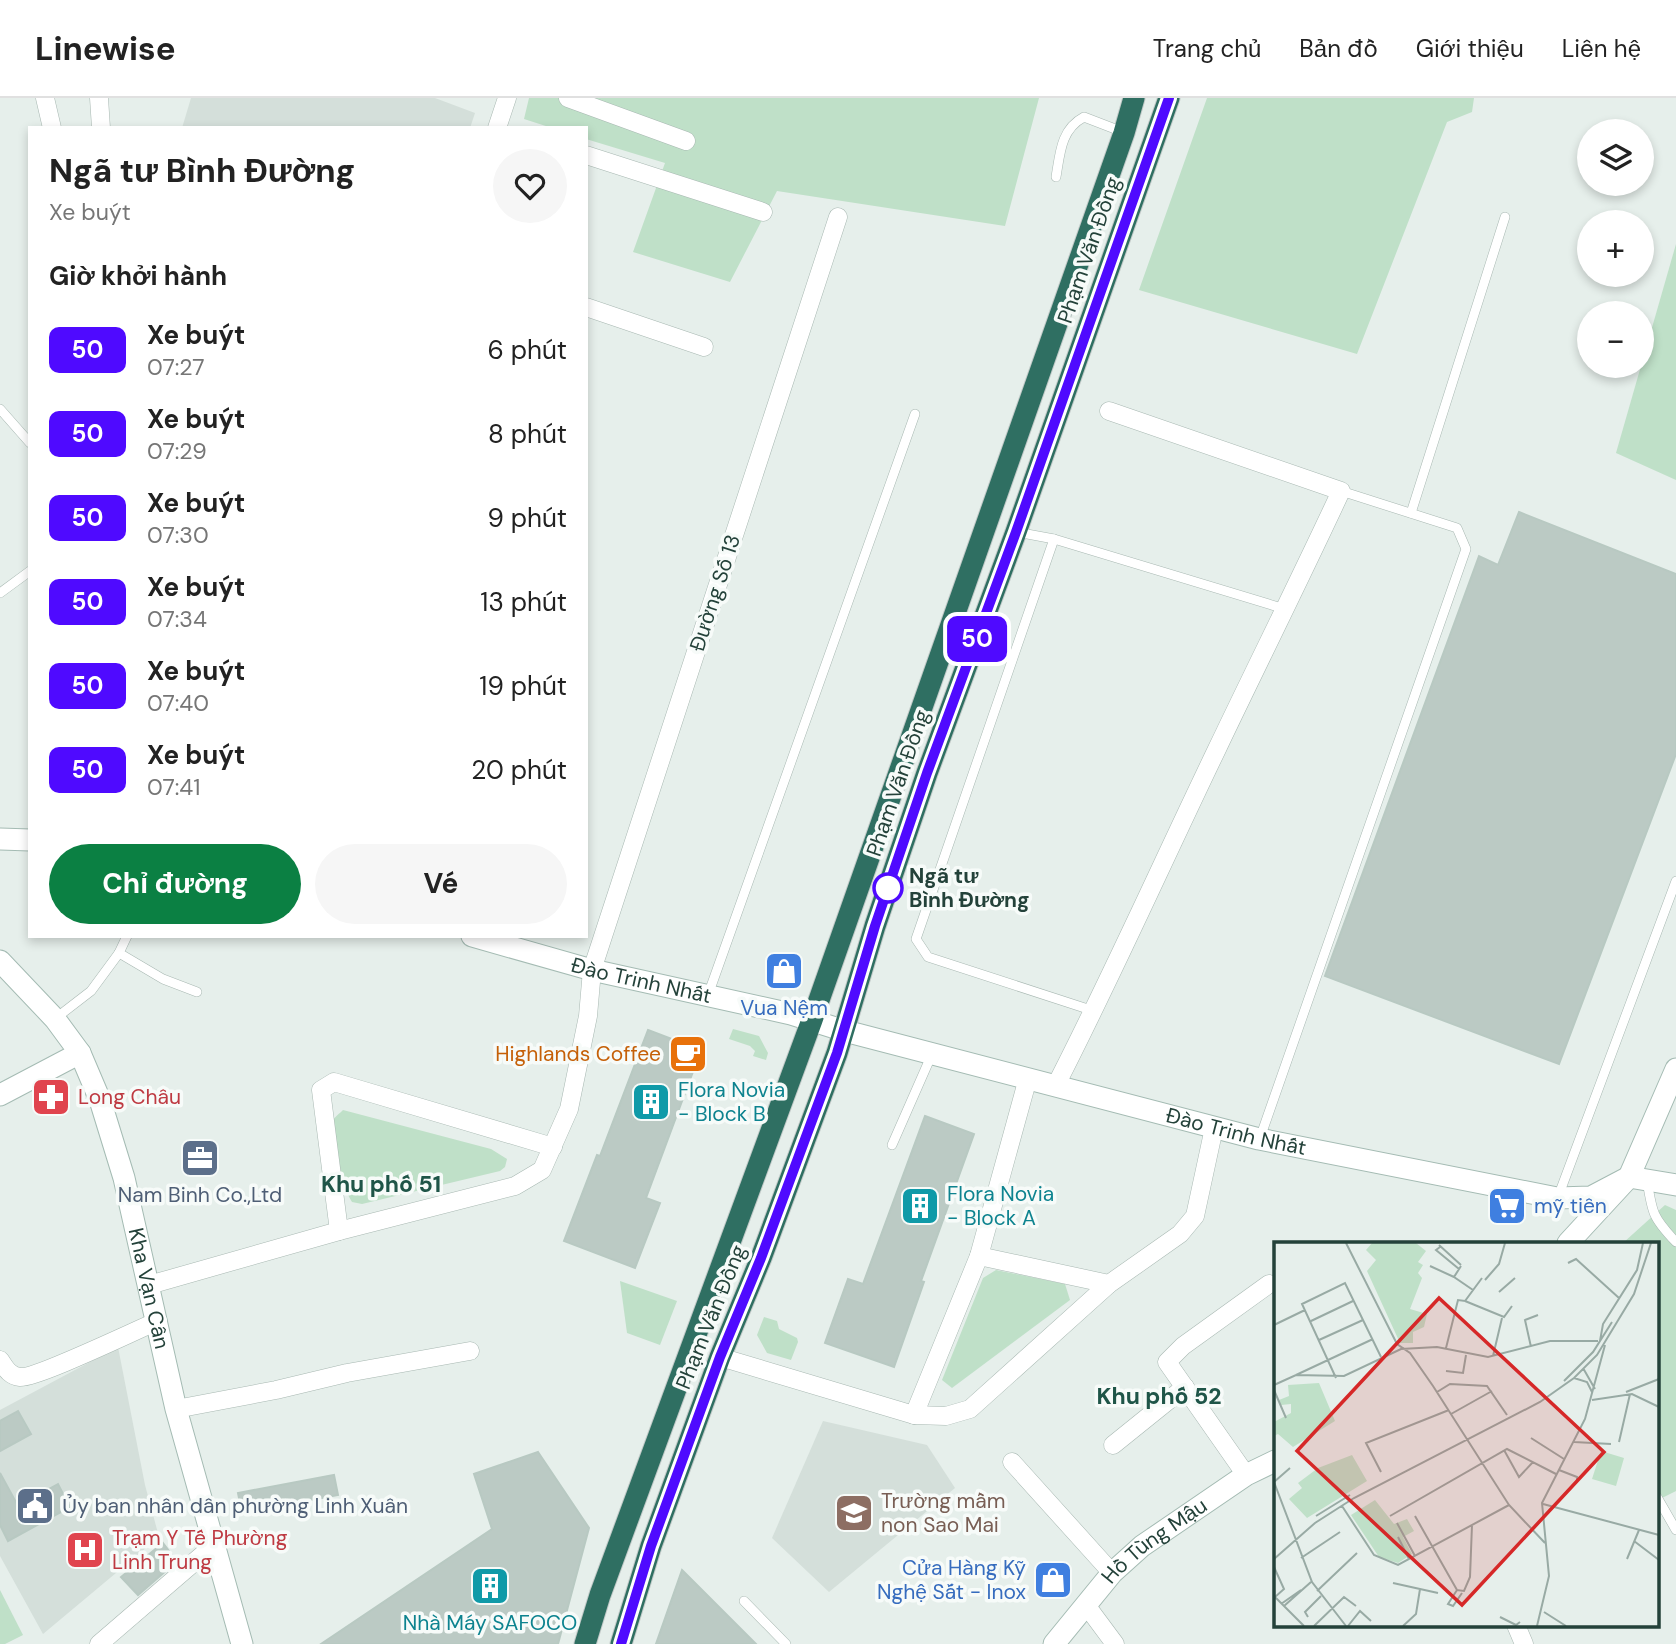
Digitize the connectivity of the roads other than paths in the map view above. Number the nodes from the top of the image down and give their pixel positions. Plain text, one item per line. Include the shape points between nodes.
1 (45, 98) edge
2 (99, 98) edge
3 (507, 98) edge
4 (568, 98) edge
5 (1134, 98) edge
6 (1169, 98) edge
7 (52, 126) edge
8 (101, 126) edge
9 (499, 126) edge
10 (1124, 133) junction
11 (686, 141) dead end
12 (588, 156) edge
13 (1056, 177) dead end
14 (763, 212) dead end
15 (838, 217) dead end
16 (1505, 217) dead end
17 (588, 308) edge
18 (704, 347) dead end
19 (0, 408) edge
20 (1109, 411) dead end
21 (915, 414) dead end
22 (28, 441) edge
23 (1341, 491) junction
24 (1411, 513) junction
25 (1016, 532) junction
26 (1054, 539) junction
27 (28, 572) edge
28 (0, 593) edge
29 (1286, 609) junction
30 (0, 839) edge
31 (28, 840) edge
32 (1676, 881) edge
33 (126, 938) edge
34 (479, 938) edge
35 (119, 953) junction
36 (0, 961) edge
37 (592, 970) junction
38 (197, 992) dead end
39 (707, 996) junction
40 (1094, 1012) junction
41 (55, 1019) junction
42 (812, 1020) junction
43 (845, 1031) junction
44 (933, 1052) junction
45 (80, 1053) junction
46 (1676, 1069) edge
47 (1028, 1078) junction
48 (1056, 1085) junction
49 (0, 1095) edge
50 (1214, 1128) junction
51 (1259, 1139) junction
52 (892, 1145) dead end
53 (553, 1147) junction
54 (1638, 1178) junction
55 (1676, 1185) edge
56 (1557, 1198) junction
57 (339, 1231) junction
58 (1569, 1242) edge
59 (1676, 1242) edge
60 (979, 1256) junction
61 (1109, 1284) junction
62 (1269, 1284) dead end
63 (149, 1285) junction
64 (158, 1321) junction
65 (470, 1351) dead end
66 (720, 1357) junction
67 (0, 1360) edge
68 (1185, 1387) junction
69 (176, 1409) junction
70 (914, 1415) junction
71 (1113, 1445) dead end
72 (1274, 1461) edge
73 (1012, 1462) dead end
74 (1246, 1475) junction
75 (1658, 1499) edge
76 (1676, 1530) edge
77 (214, 1545) junction
78 (1112, 1573) junction
79 (744, 1601) dead end
80 (1086, 1605) junction
81 (1516, 1626) edge
82 (99, 1644) edge
83 (242, 1644) edge
84 (585, 1644) edge
85 (621, 1644) edge
86 (786, 1644) edge
87 (1054, 1644) edge
88 (1115, 1644) edge
89 (1524, 1644) edge

1 - 7 street
2 - 8 street
3 - 9 street
4 - 11 street
5 - 10 highway, Phạm Văn Đồng
6 - 25 highway, Phạm Văn Đồng
10 - 13 lane via 1084,117 1073,123 1063,139
10 - 42 highway, Phạm Văn Đồng
12 - 14 street
15 - 37 street, Đường Số 13
16 - 24 lane
17 - 18 street
19 - 22 lane
20 - 23 street
21 - 39 lane
23 - 24 lane
23 - 29 street
24 - 51 lane via 1457,528 1466,548
25 - 26 lane
25 - 43 highway, Phạm Văn Đồng via 927,773
26 - 29 lane
26 - 40 lane via 916,939 928,957
27 - 28 lane
29 - 40 street
30 - 31 street
32 - 56 lane
33 - 35 lane
34 - 37 street, Đào Trinh Nhất
35 - 38 lane via 163,979
35 - 41 lane via 91,991
36 - 41 street, Kha Vạn Cân
37 - 39 street, Đào Trinh Nhất
37 - 53 street, Đường Số 13 via 588,1016 569,1109
39 - 42 street, Đào Trinh Nhất
40 - 48 street
41 - 45 street, Kha Vạn Cân
42 - 43 street, Đào Trinh Nhất
42 - 84 highway, Phạm Văn Đồng
43 - 44 street, Đào Trinh Nhất
43 - 66 highway, Phạm Văn Đồng
44 - 47 street, Đào Trinh Nhất
44 - 52 lane
45 - 49 street
45 - 63 street, Kha Vạn Cân via 124,1178
46 - 54 street
47 - 48 street, Đào Trinh Nhất
47 - 60 street
48 - 50 street, Đào Trinh Nhất
50 - 51 street, Đào Trinh Nhất
50 - 61 street via 1195,1216 1180,1234
51 - 56 street, Đào Trinh Nhất
53 - 57 street, Đường Số 13 via 542,1170 515,1186
53 - 57 street via 334,1082 321,1090
54 - 55 street
54 - 56 street, Đào Trinh Nhất via 1591,1198
54 - 58 street
54 - 59 lane via 1657,1222
57 - 63 street, Đường Số 13
60 - 61 street
60 - 70 street
61 - 70 street via 970,1409 946,1416
62 - 68 street via 1182,1346 1167,1362
63 - 64 street, Kha Vạn Cân
64 - 67 street via 20,1378 8,1373
64 - 69 street, Kha Vạn Cân
65 - 69 street
66 - 70 street
66 - 85 highway, Phạm Văn Đồng via 651,1546
68 - 71 street
68 - 74 street
69 - 77 street, Kha Vạn Cân
72 - 74 street, Hồ Tùng Mậu
73 - 78 street
74 - 78 street, Hồ Tùng Mậu via 1142,1546
75 - 76 lane
77 - 82 street
77 - 83 street, Kha Vạn Cân
78 - 80 street, Hồ Tùng Mậu
79 - 86 lane
80 - 87 street, Hồ Tùng Mậu
80 - 88 street
81 - 89 street

